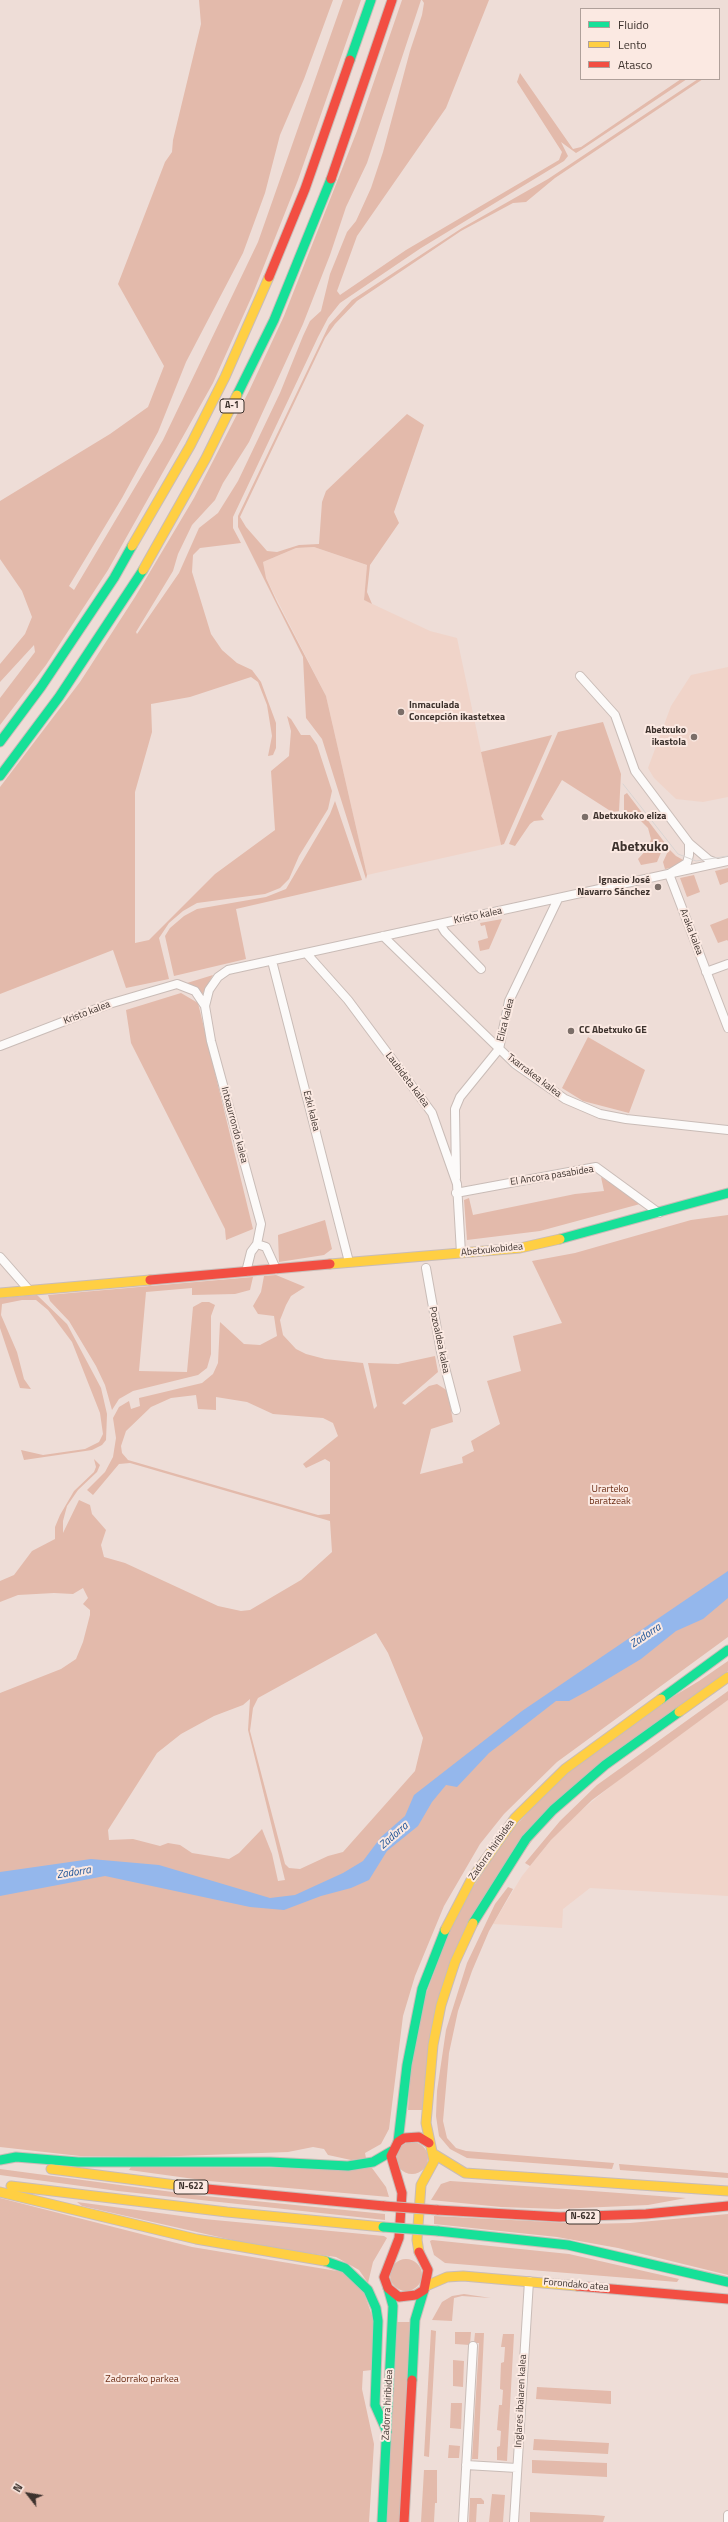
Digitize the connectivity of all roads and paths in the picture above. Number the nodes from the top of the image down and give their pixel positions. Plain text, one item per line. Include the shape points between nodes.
1 (371, 0) edge
2 (392, 0) edge
3 (580, 676) dead end
4 (0, 742) edge
5 (0, 776) edge
6 (689, 843) junction
7 (728, 861) edge
8 (719, 864) junction
9 (669, 874) junction
10 (558, 898) junction
11 (440, 924) junction
12 (383, 936) junction
13 (307, 954) junction
14 (272, 961) junction
15 (728, 964) edge
16 (481, 969) dead end
17 (706, 972) junction
18 (176, 984) joint
19 (205, 1006) junction
20 (728, 1028) edge
21 (0, 1046) edge
22 (499, 1048) junction
23 (728, 1130) edge
24 (456, 1189) junction
25 (728, 1192) edge
26 (704, 1201) junction
27 (728, 1202) edge
28 (659, 1213) junction
29 (257, 1244) junction
30 (461, 1253) junction
31 (0, 1257) edge
32 (349, 1262) junction
33 (426, 1268) dead end
34 (276, 1269) junction
35 (246, 1272) junction
36 (29, 1290) junction
37 (0, 1293) edge
38 (456, 1410) dead end
39 (728, 1650) edge
40 (728, 1677) edge
41 (398, 2142) junction
42 (429, 2143) junction
43 (392, 2151) junction
44 (434, 2154) junction
45 (0, 2161) edge
46 (0, 2184) edge
47 (728, 2191) edge
48 (0, 2192) edge
49 (728, 2206) edge
50 (528, 2281) junction
51 (728, 2282) edge
52 (388, 2288) junction
53 (425, 2288) junction
54 (728, 2299) edge
55 (473, 2346) dead end
56 (386, 2432) junction
57 (466, 2465) junction
58 (517, 2468) junction
59 (728, 2515) edge
60 (382, 2522) edge
61 (404, 2522) edge
62 (463, 2522) edge
63 (514, 2522) edge
64 (728, 2522) edge

1 - 4 main road, A-1 via 305,189 254,316 225,377 186,452 114,578
2 - 5 main road, A-1 via 323,202 274,320 206,458 133,588 59,697
3 - 6 street via 615,715 633,768
6 - 8 street via 709,860
6 - 9 street via 687,863
7 - 8 street, Kristo kalea
8 - 9 street, Kristo kalea
9 - 10 street, Kristo kalea
9 - 17 street, Araka kalea
10 - 11 street, Kristo kalea
10 - 22 street, Eliza kalea via 509,1001
11 - 12 street, Kristo kalea
11 - 16 street
12 - 13 street, Kristo kalea
12 - 22 street, Txarrakea kalea
13 - 14 street, Kristo kalea
13 - 24 street, Laubideta kalea via 348,1000 432,1113
14 - 19 street, Kristo kalea via 228,970 214,982
14 - 32 street, Ezki kalea
15 - 17 street
17 - 20 street, Araka kalea
18 - 19 street, Intxaurrondo kalea via 195,991
18 - 21 street, Kristo kalea via 109,1004
19 - 29 street, Intxaurrondo kalea via 261,1224
22 - 23 street, Txarrakea kalea via 515,1064 565,1099 600,1114 644,1122
22 - 24 street, Eliza kalea via 460,1097 455,1109
24 - 28 street, El Ancora pasabidea via 596,1167
24 - 30 street, Laubideta kalea
25 - 26 main road, Abetxukobidea
26 - 27 main road, Abetxukobidea
26 - 28 main road, Abetxukobidea
28 - 30 main road, Abetxukobidea via 547,1243 514,1249
29 - 34 street via 266,1247
29 - 35 street, Intxaurrondo kalea via 251,1252
30 - 32 main road, Abetxukobidea
31 - 36 street
32 - 34 main road, Abetxukobidea
33 - 38 street, Pozoaldea kalea via 441,1352
34 - 35 main road, Abetxukobidea
35 - 36 main road, Abetxukobidea
36 - 37 main road, Abetxukobidea
39 - 41 main road, Zadorra hiribidea via 565,1768 515,1818 471,1880 447,1925 422,1989 408,2057
40 - 42 main road via 575,1789 526,1839 491,1890 455,1962 441,2005 425,2114
41 - 42 main road via 413,2136
41 - 43 main road
42 - 44 main road
43 - 45 main road via 372,2162 348,2166 270,2162 78,2162 16,2157
43 - 52 main road, Zadorra hiribidea via 391,2162 402,2193 398,2246 385,2270
44 - 47 main road via 465,2173
44 - 53 main road via 433,2166 422,2185 419,2200 418,2248 428,2270
45 - 49 main road, N-622, bridge via 137,2181 437,2210 560,2217 646,2214
46 - 51 main road, N-622, bridge via 227,2212 568,2245
48 - 56 main road via 196,2239 321,2260 345,2268 368,2290 376,2308 378,2321 375,2405
50 - 53 main road, Forondako atea via 447,2277
50 - 54 main road, Forondako atea
50 - 58 street, Inglares ibaiaren kalea
52 - 53 main road, Forondako atea via 394,2294 406,2298 416,2295
52 - 56 main road, Zadorra hiribidea via 392,2306
53 - 61 main road via 415,2320
55 - 57 street
56 - 60 main road, Zadorra hiribidea
57 - 58 street
57 - 62 street
58 - 63 street, Inglares ibaiaren kalea
59 - 64 street

